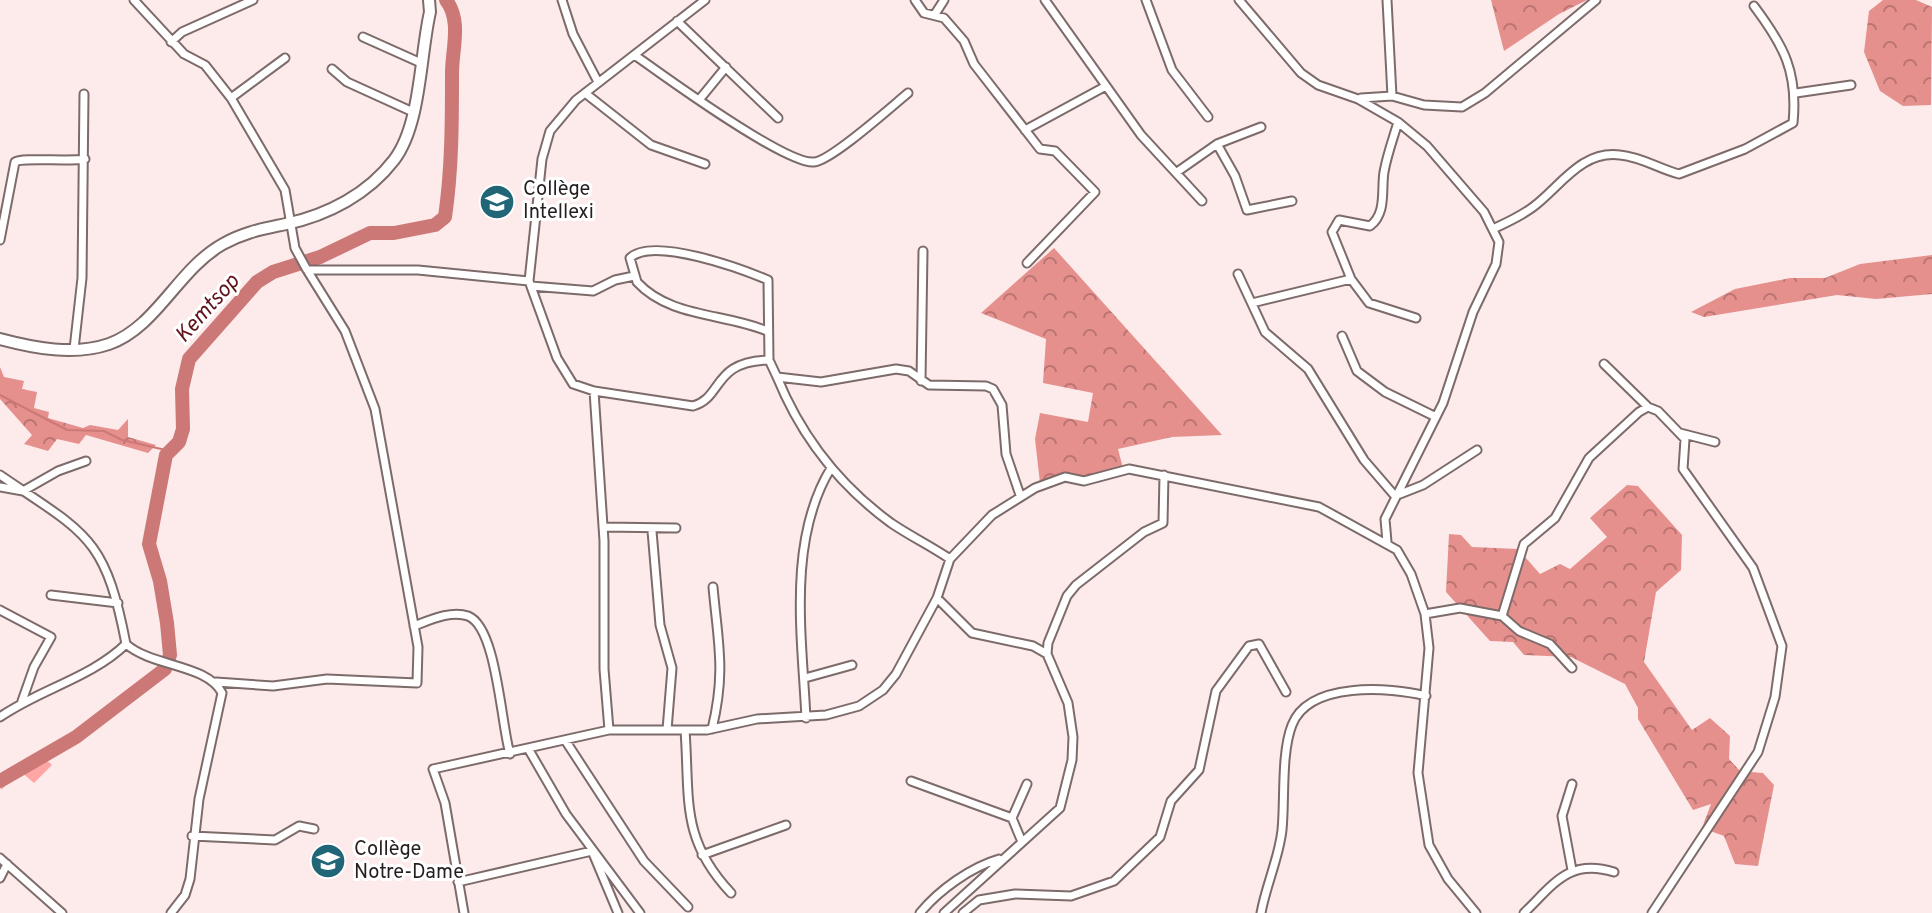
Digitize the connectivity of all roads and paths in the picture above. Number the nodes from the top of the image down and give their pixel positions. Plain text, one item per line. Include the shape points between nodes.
1 (134, 0) edge
2 (253, 0) edge
3 (429, 0) edge
4 (562, 0) edge
5 (705, 0) edge
6 (915, 0) edge
7 (944, 0) edge
8 (1045, 0) edge
9 (1146, 0) edge
10 (1239, 0) edge
11 (1387, 0) edge
12 (1596, 0) edge
13 (1754, 6) dead end
14 (935, 14) junction
15 (677, 21) junction
16 (363, 37) dead end
17 (171, 42) junction
18 (636, 56) junction
19 (285, 58) dead end
20 (421, 63) junction
21 (726, 67) junction
22 (332, 69) dead end
23 (598, 82) junction
24 (1851, 85) dead end
25 (1106, 86) junction
26 (585, 93) junction
27 (908, 93) dead end
28 (1796, 93) junction
29 (84, 94) dead end
30 (1392, 96) junction
31 (231, 98) junction
32 (1358, 99) junction
33 (699, 100) junction
34 (413, 112) junction
35 (1208, 117) dead end
36 (778, 118) dead end
37 (1398, 122) junction
38 (1261, 127) dead end
39 (1025, 130) junction
40 (1217, 144) junction
41 (85, 159) junction
42 (705, 164) dead end
43 (1177, 172) junction
44 (1202, 201) dead end
45 (1292, 201) dead end
46 (290, 223) junction
47 (1495, 228) junction
48 (0, 240) edge
49 (923, 251) dead end
50 (1027, 263) dead end
51 (306, 268) junction
52 (1238, 274) dead end
53 (634, 276) junction
54 (1351, 279) junction
55 (530, 283) junction
56 (1252, 303) junction
57 (1416, 318) dead end
58 (767, 331) junction
59 (1342, 336) dead end
60 (0, 339) edge
61 (74, 349) junction
62 (769, 360) junction
63 (1604, 364) dead end
64 (777, 377) junction
65 (921, 381) junction
66 (594, 391) junction
67 (1648, 407) junction
68 (1436, 417) junction
69 (1678, 432) junction
70 (1715, 442) dead end
71 (1477, 450) dead end
72 (86, 461) dead end
73 (831, 468) junction
74 (0, 475) edge
75 (1164, 475) junction
76 (0, 487) edge
77 (23, 491) junction
78 (1020, 495) junction
79 (1395, 496) junction
80 (603, 527) junction
81 (676, 528) dead end
82 (652, 531) junction
83 (1387, 542) junction
84 (950, 559) junction
85 (713, 587) dead end
86 (51, 595) dead end
87 (937, 598) junction
88 (118, 603) junction
89 (0, 610) edge
90 (1425, 614) junction
91 (1502, 616) junction
92 (414, 626) junction
93 (126, 644) junction
94 (1047, 654) junction
95 (852, 665) dead end
96 (1572, 668) dead end
97 (805, 678) junction
98 (216, 682) junction
99 (1286, 692) dead end
100 (1426, 696) junction
101 (22, 701) junction
102 (0, 717) edge
103 (806, 718) junction
104 (712, 729) junction
105 (609, 730) junction
106 (667, 730) junction
107 (685, 730) junction
108 (565, 740) junction
109 (529, 750) junction
110 (510, 754) junction
111 (911, 781) dead end
112 (1027, 784) dead end
113 (1572, 784) dead end
114 (1012, 818) junction
115 (786, 825) dead end
116 (314, 829) dead end
117 (192, 836) junction
118 (1022, 842) junction
119 (592, 851) junction
120 (702, 855) junction
121 (1006, 857) junction
122 (3, 861) edge
123 (1572, 870) junction
124 (1614, 872) dead end
125 (0, 878) edge
126 (458, 882) junction
127 (731, 893) dead end
128 (688, 907) dead end
129 (62, 913) edge
130 (171, 913) edge
131 (464, 913) edge
132 (618, 913) edge
133 (640, 913) edge
134 (920, 913) edge
135 (944, 913) edge
136 (963, 913) edge
137 (1261, 913) edge
138 (1476, 913) edge
139 (1524, 913) edge
140 (1652, 913) edge

1 - 17 street
2 - 17 street
3 - 20 street
4 - 23 street
5 - 15 street
6 - 14 street via 924,13
7 - 14 street
8 - 25 street
9 - 35 street via 1172,70
10 - 32 street via 1293,66 1318,85
11 - 30 street
12 - 30 street via 1472,102 1453,107
13 - 28 street via 1782,44
14 - 39 street via 964,41 974,64
15 - 18 street
15 - 21 street
16 - 20 street
17 - 31 street via 205,65
18 - 23 street
18 - 33 street
19 - 31 street
20 - 34 street
21 - 33 street
21 - 36 street
22 - 34 street via 347,82
23 - 26 street
24 - 28 street
25 - 39 street
25 - 43 street via 1141,135
26 - 42 street via 651,145
26 - 55 street via 555,124 544,149
27 - 33 street via 816,162 756,136
28 - 47 street via 1793,123 1745,149 1679,174 1621,155 1594,158 1535,206
29 - 41 street
30 - 32 street
31 - 46 street via 285,190
32 - 37 street
34 - 46 street via 402,148 381,174 339,207
37 - 47 street via 1427,146
37 - 54 street via 1384,173 1384,200 1374,223 1342,219 1334,225 1334,240
38 - 40 street
39 - 50 street via 1040,149 1065,159 1095,192
40 - 43 street
40 - 45 street via 1247,210
41 - 48 street via 15,162
41 - 61 street
43 - 44 street
46 - 51 street
46 - 61 street via 251,231 219,246 125,335 108,344
47 - 68 street via 1496,264
49 - 65 street
51 - 55 street via 418,270
51 - 92 street via 345,331 375,409
52 - 56 street
53 - 55 street via 593,291
53 - 58 street via 643,289 672,306
53 - 58 street via 630,258 644,252 700,257 760,277 770,284
54 - 56 street
54 - 57 street via 1369,303
55 - 66 street via 563,373 573,384
56 - 79 street via 1265,332 1308,369 1364,460
58 - 62 street
59 - 68 street via 1357,371 1385,392
60 - 61 street
62 - 64 street
62 - 66 street via 739,364 693,406
63 - 67 street
64 - 65 street via 821,382 896,369
64 - 73 street via 801,430
65 - 78 street via 993,389 1002,405 1006,454
66 - 80 street
67 - 69 street
67 - 91 street via 1589,458 1555,518 1524,544
68 - 79 street
69 - 70 street
69 - 140 street via 1685,439 1683,469 1753,568 1782,646 1775,697 1758,752
71 - 79 street via 1423,485
72 - 77 street
73 - 84 street via 891,523
73 - 97 street via 812,502 804,554
74 - 77 street
75 - 78 street via 1129,469 1084,481 1065,477
75 - 83 street via 1319,507
75 - 94 street via 1163,523 1076,585 1067,596
76 - 77 street
77 - 88 street via 54,508 91,543
78 - 84 street via 985,521
79 - 83 street via 1385,519
80 - 82 street
80 - 105 street
81 - 82 street
82 - 106 street via 660,625 672,668
83 - 90 street via 1411,574
84 - 87 street
85 - 104 street via 722,689
86 - 88 street
87 - 94 street via 972,633
87 - 103 street via 883,690 859,706
88 - 93 street
89 - 101 street via 51,637
90 - 91 street via 1460,608
90 - 100 street
91 - 96 street via 1519,631 1550,644
92 - 98 street via 417,683
92 - 110 street via 447,615 478,622 490,647
93 - 98 street
93 - 101 street via 101,665
94 - 118 street via 1070,711 1072,760 1060,808
95 - 97 street
97 - 103 street
98 - 117 street via 222,693 219,716
99 - 136 street via 1259,644 1249,646 1216,691 1199,770 1171,801 1160,837 1114,881 1071,896 1015,894 979,900
100 - 137 street via 1394,688 1347,691 1306,707 1292,723 1282,833
100 - 138 street via 1418,773 1429,845
101 - 102 street
103 - 104 street via 757,719
104 - 107 street
105 - 106 street
105 - 108 street
106 - 107 street
107 - 120 street via 691,832
108 - 109 street
108 - 128 street via 644,861
109 - 110 street
109 - 119 street
110 - 126 street via 433,769 445,803
111 - 114 street
112 - 114 street
113 - 123 street via 1562,816
114 - 118 street
115 - 120 street
116 - 117 street via 299,826 275,840
117 - 130 street via 190,879
118 - 121 street
119 - 126 street
119 - 132 street
119 - 133 street
120 - 127 street
121 - 134 street via 985,863 931,899
121 - 135 street
122 - 125 street
122 - 129 street
123 - 124 street via 1585,866
123 - 139 street
126 - 131 street

